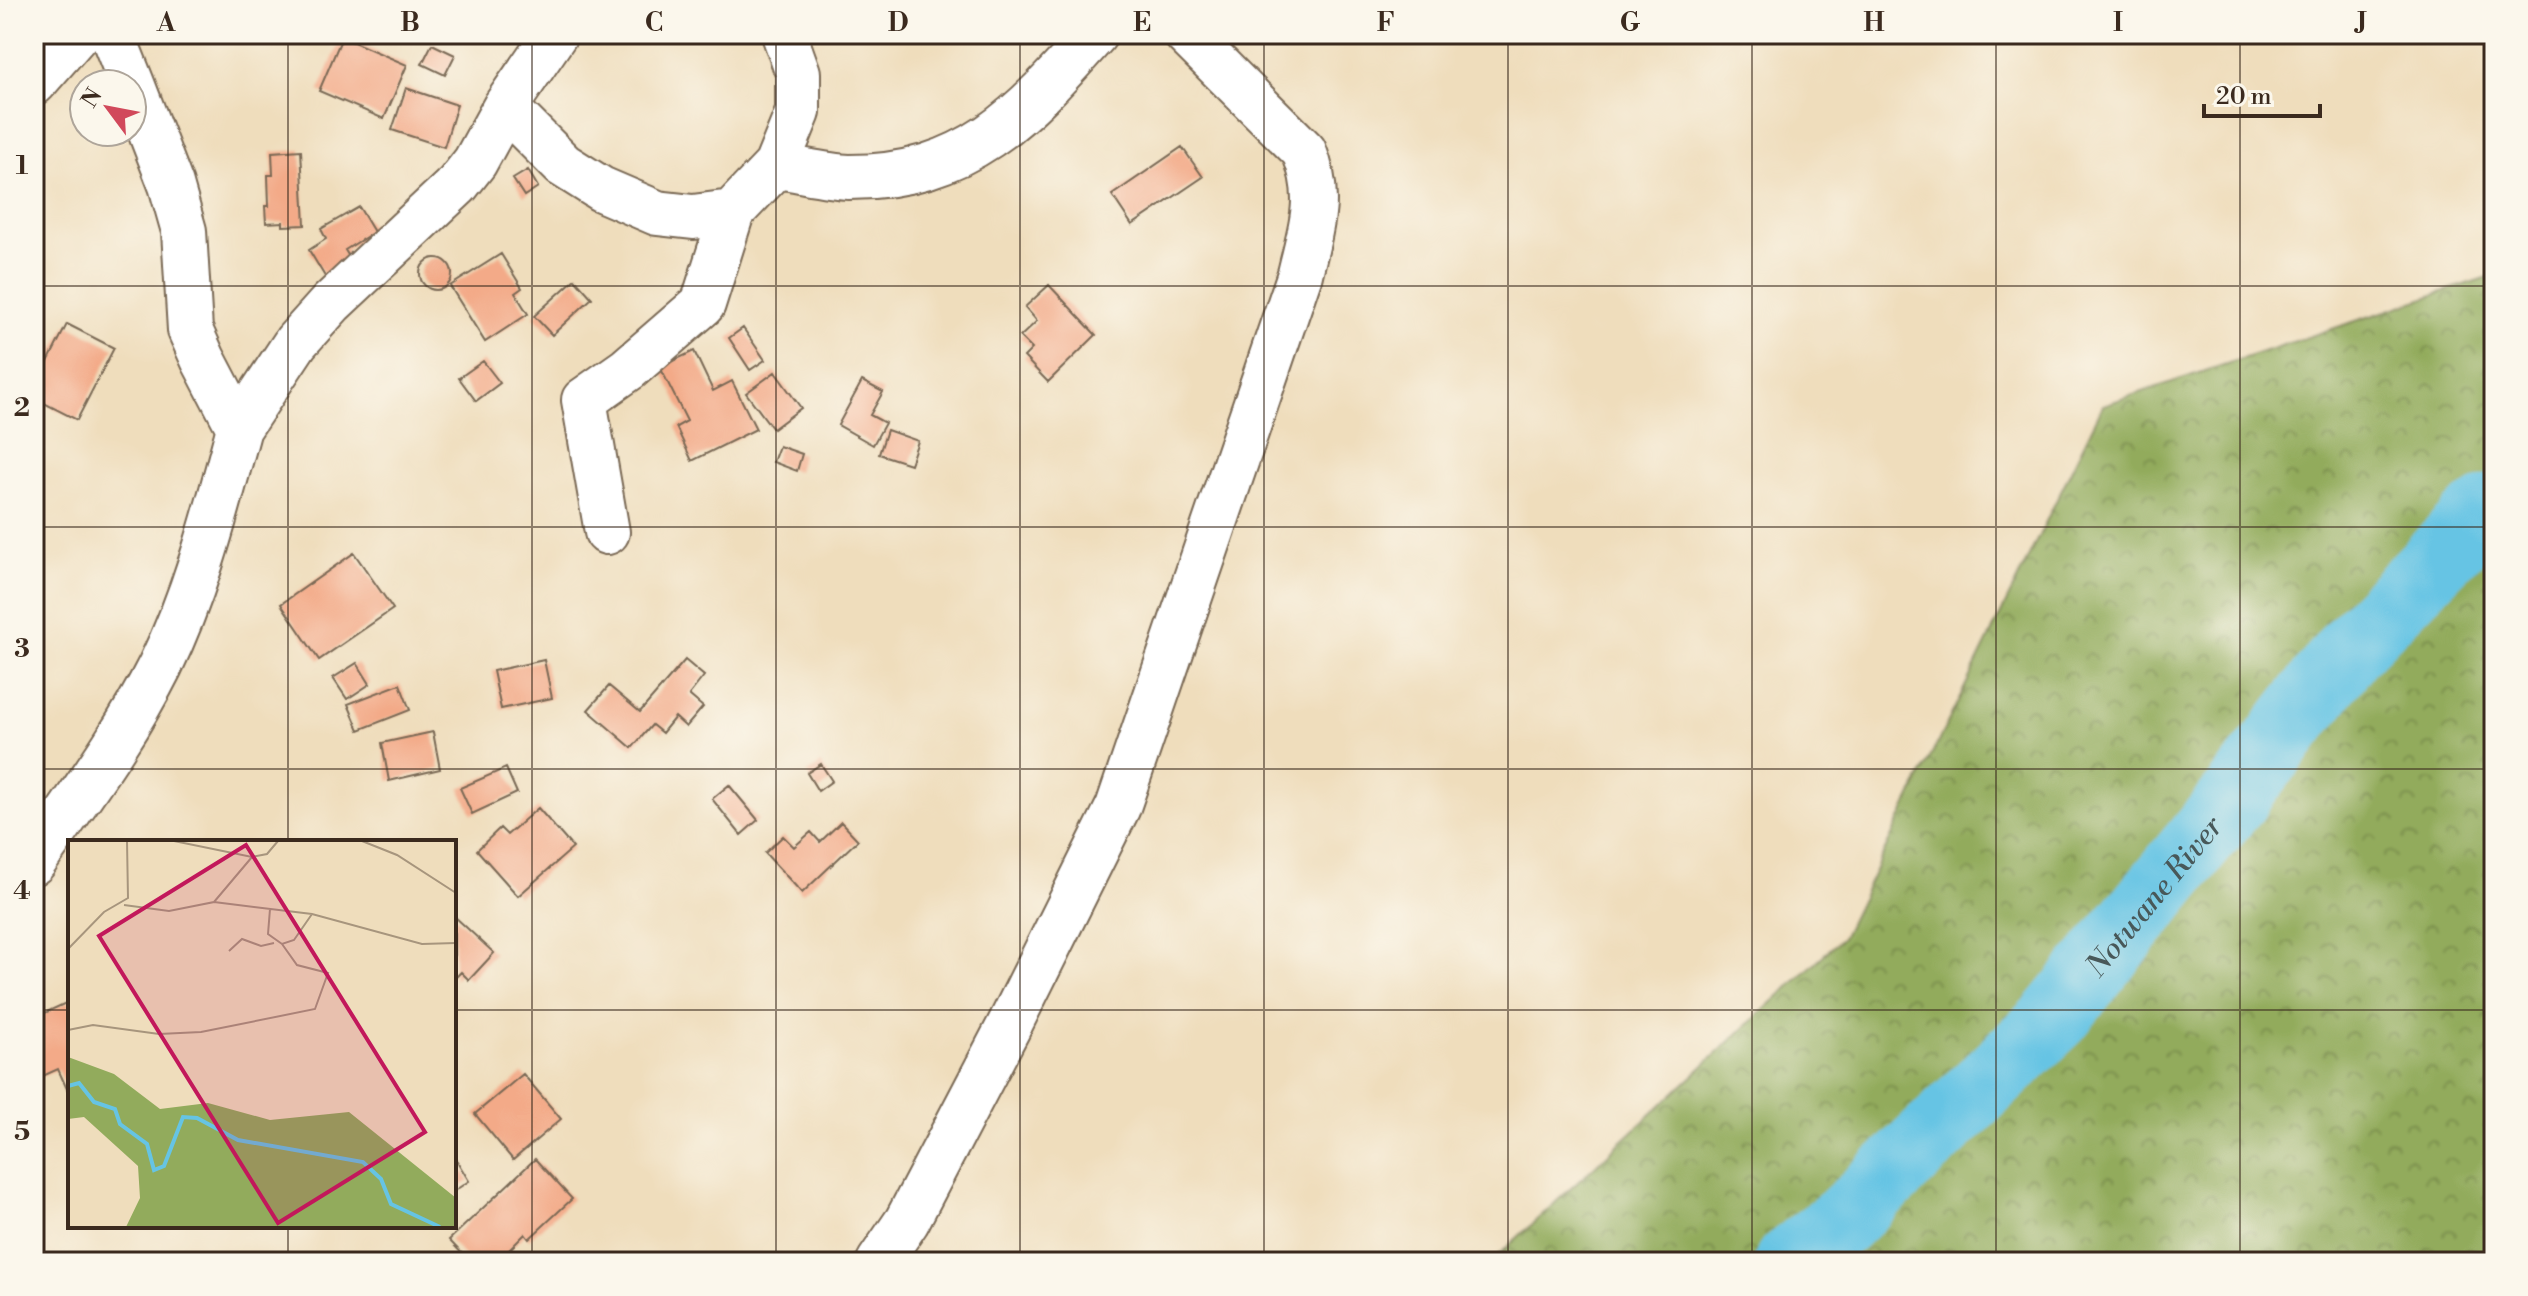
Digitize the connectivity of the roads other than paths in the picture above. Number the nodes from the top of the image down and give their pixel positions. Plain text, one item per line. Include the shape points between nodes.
1 (77, 34) edge
2 (112, 34) edge
3 (555, 34) edge
4 (784, 34) edge
5 (1095, 34) edge
6 (1186, 34) edge
7 (126, 68) edge
8 (34, 83) edge
9 (505, 107) junction
10 (148, 125) edge
11 (776, 166) junction
12 (732, 212) junction
13 (239, 428) junction
14 (607, 532) dead end
15 (34, 862) edge
16 (879, 1262) edge

1 - 8 street
2 - 7 street
3 - 9 street
4 - 11 street via 798,73 798,112
5 - 11 street via 1020,114 965,153 905,173 847,177
6 - 16 street via 1304,151 1314,174 1315,212 1300,274 1118,807 922,1193
9 - 12 street via 563,165 601,189 657,213 693,217
9 - 13 street via 457,185 296,342
10 - 13 street via 184,231 190,330
11 - 12 street
12 - 14 street via 703,304 584,400
13 - 15 street via 203,562 160,666 114,748

